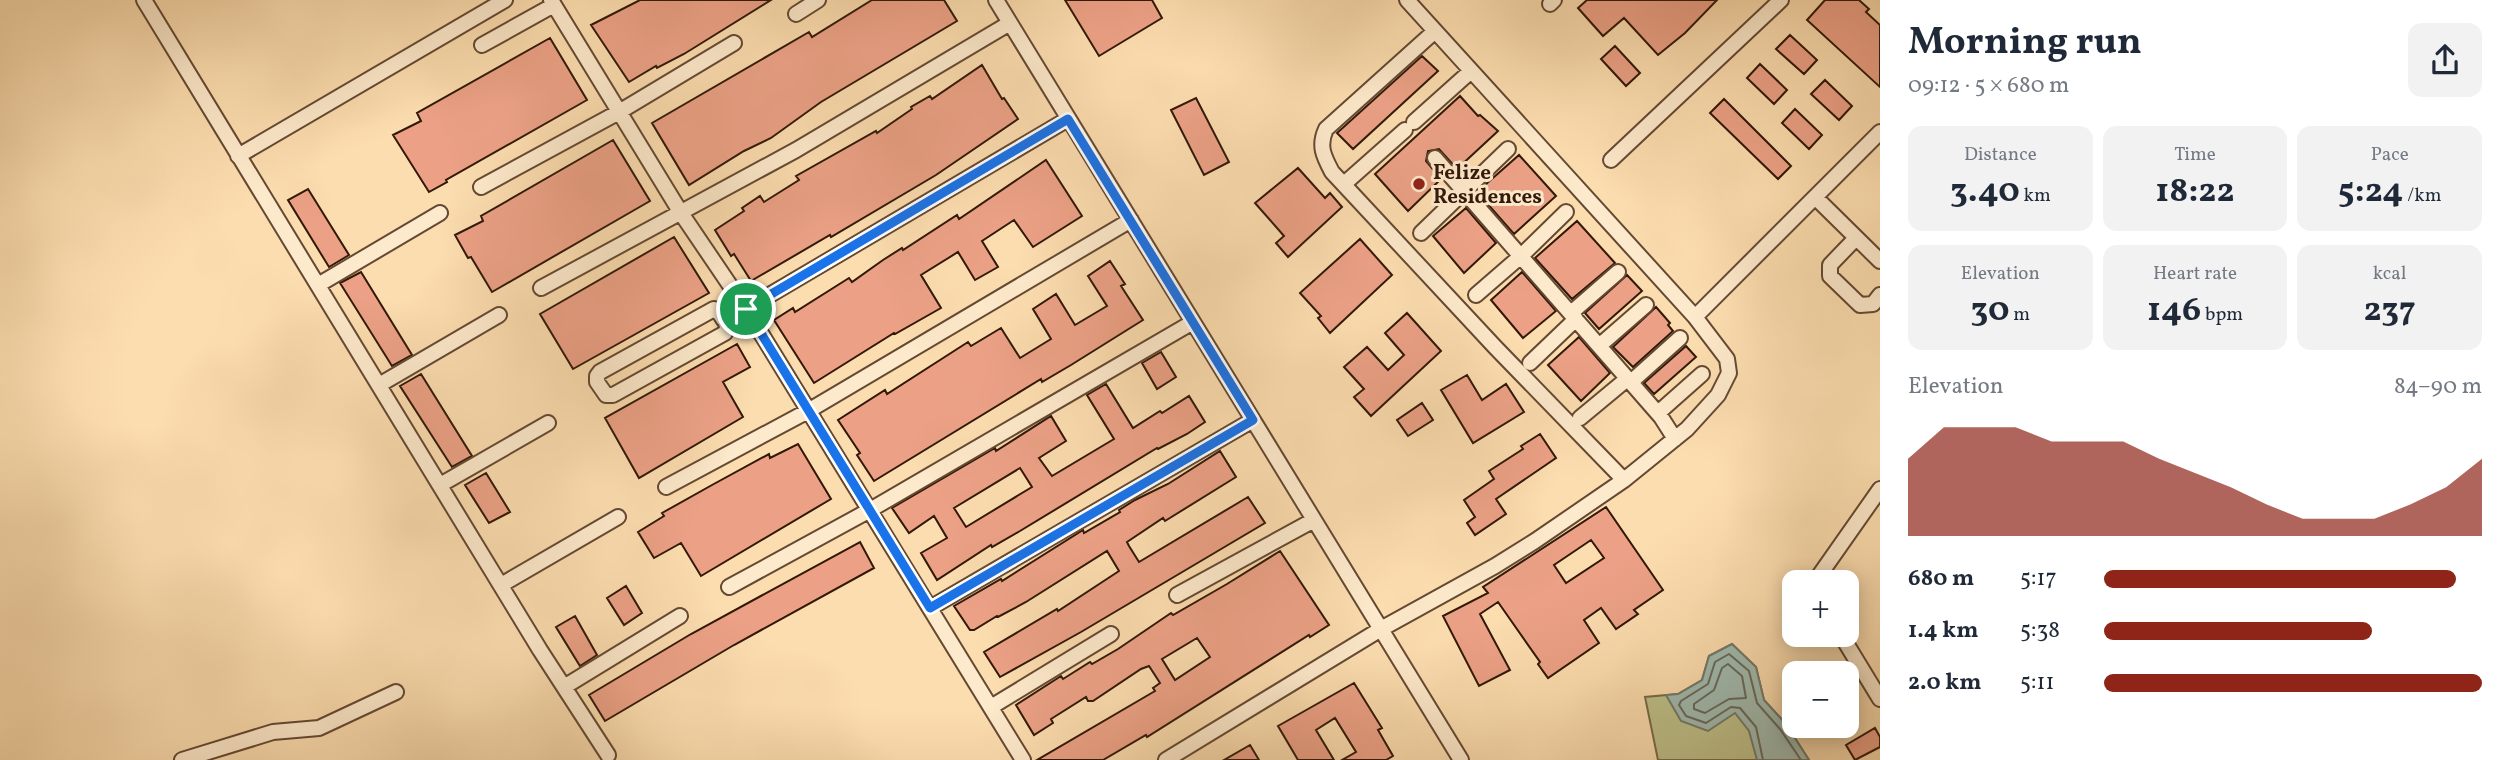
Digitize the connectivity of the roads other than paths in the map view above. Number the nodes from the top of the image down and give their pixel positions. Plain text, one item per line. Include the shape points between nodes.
1 (144, 0) edge
2 (505, 0) edge
3 (818, 0) edge
4 (996, 0) edge
5 (1407, 0) edge
6 (1781, 0) edge
7 (552, 3) edge
8 (796, 14) dead end
9 (1010, 23) junction
10 (1435, 31) junction
11 (734, 43) dead end
12 (482, 46) dead end
13 (1471, 71) junction
14 (619, 112) junction
15 (1068, 119) junction
16 (1880, 132) edge
17 (1508, 149) dead end
18 (238, 156) junction
19 (1436, 158) dead end
20 (1611, 160) dead end
21 (1344, 184) junction
22 (481, 187) dead end
23 (1465, 192) junction
24 (1815, 197) junction
25 (1566, 212) dead end
26 (440, 213) dead end
27 (681, 213) junction
28 (1130, 220) junction
29 (1421, 233) dead end
30 (1856, 238) junction
31 (1521, 256) junction
32 (1880, 261) edge
33 (1618, 272) dead end
34 (318, 285) junction
35 (541, 288) dead end
36 (1476, 295) dead end
37 (1880, 295) edge
38 (1646, 306) dead end
39 (746, 309) junction
40 (499, 315) dead end
41 (1574, 316) junction
42 (1695, 317) junction
43 (723, 319) junction
44 (1193, 322) junction
45 (1680, 338) dead end
46 (1600, 346) junction
47 (1530, 363) dead end
48 (1702, 374) dead end
49 (1629, 381) junction
50 (379, 385) junction
51 (808, 411) junction
52 (1658, 413) junction
53 (1580, 418) dead end
54 (1253, 420) junction
55 (548, 424) dead end
56 (1675, 439) junction
57 (1624, 480) junction
58 (440, 485) junction
59 (666, 486) dead end
60 (1880, 489) edge
61 (870, 510) junction
62 (618, 517) dead end
63 (1314, 520) junction
64 (1823, 570) edge
65 (501, 585) junction
66 (729, 587) dead end
67 (1177, 595) dead end
68 (930, 608) junction
69 (680, 616) dead end
70 (1381, 629) junction
71 (1111, 634) dead end
72 (1848, 647) edge
73 (564, 687) junction
74 (396, 692) dead end
75 (1880, 699) edge
76 (991, 708) junction
77 (608, 755) dead end
78 (211, 756) edge
79 (182, 760) edge
80 (1023, 760) edge
81 (1166, 760) edge
82 (1461, 760) edge

1 - 18 street
2 - 18 street
3 - 8 street
4 - 9 street
5 - 10 street
6 - 20 street
7 - 12 street
7 - 14 street
9 - 15 street
9 - 27 street
10 - 13 street
10 - 21 street via 1326,129 1321,146 1324,157
11 - 14 street
13 - 21 street
13 - 42 street
14 - 22 street
14 - 27 street
15 - 28 street
15 - 39 street
16 - 24 street
17 - 23 street
18 - 34 street
19 - 23 street
21 - 57 street
23 - 29 street
23 - 31 street
24 - 30 street
24 - 42 street
25 - 31 street
26 - 34 street
27 - 35 street
27 - 39 street
28 - 44 street
28 - 51 street
30 - 32 street
30 - 37 street via 1830,265 1830,276 1860,305 1873,304
31 - 36 street
31 - 41 street
33 - 41 street
34 - 50 street
38 - 46 street
39 - 43 street
39 - 51 street
40 - 50 street
41 - 46 street
41 - 47 street
42 - 56 street via 1727,359 1730,373 1718,396
43 - 43 street via 718,311 708,310 600,372 597,383 606,395 614,395 725,333 728,326
44 - 54 street
44 - 61 street
45 - 49 street
46 - 49 street
48 - 52 street
49 - 52 street
49 - 53 street
50 - 58 street
51 - 59 street
51 - 61 street
52 - 56 street
54 - 63 street
54 - 68 street
55 - 58 street
56 - 57 street
57 - 70 street via 1495,566
58 - 65 street
60 - 64 street
61 - 66 street
61 - 68 street
62 - 65 street
63 - 67 street
63 - 70 street
65 - 73 street
68 - 76 street
69 - 73 street
70 - 81 street
70 - 82 street
71 - 76 street
72 - 75 street
73 - 77 street
74 - 78 street via 319,729 273,732
76 - 80 street
78 - 79 street

